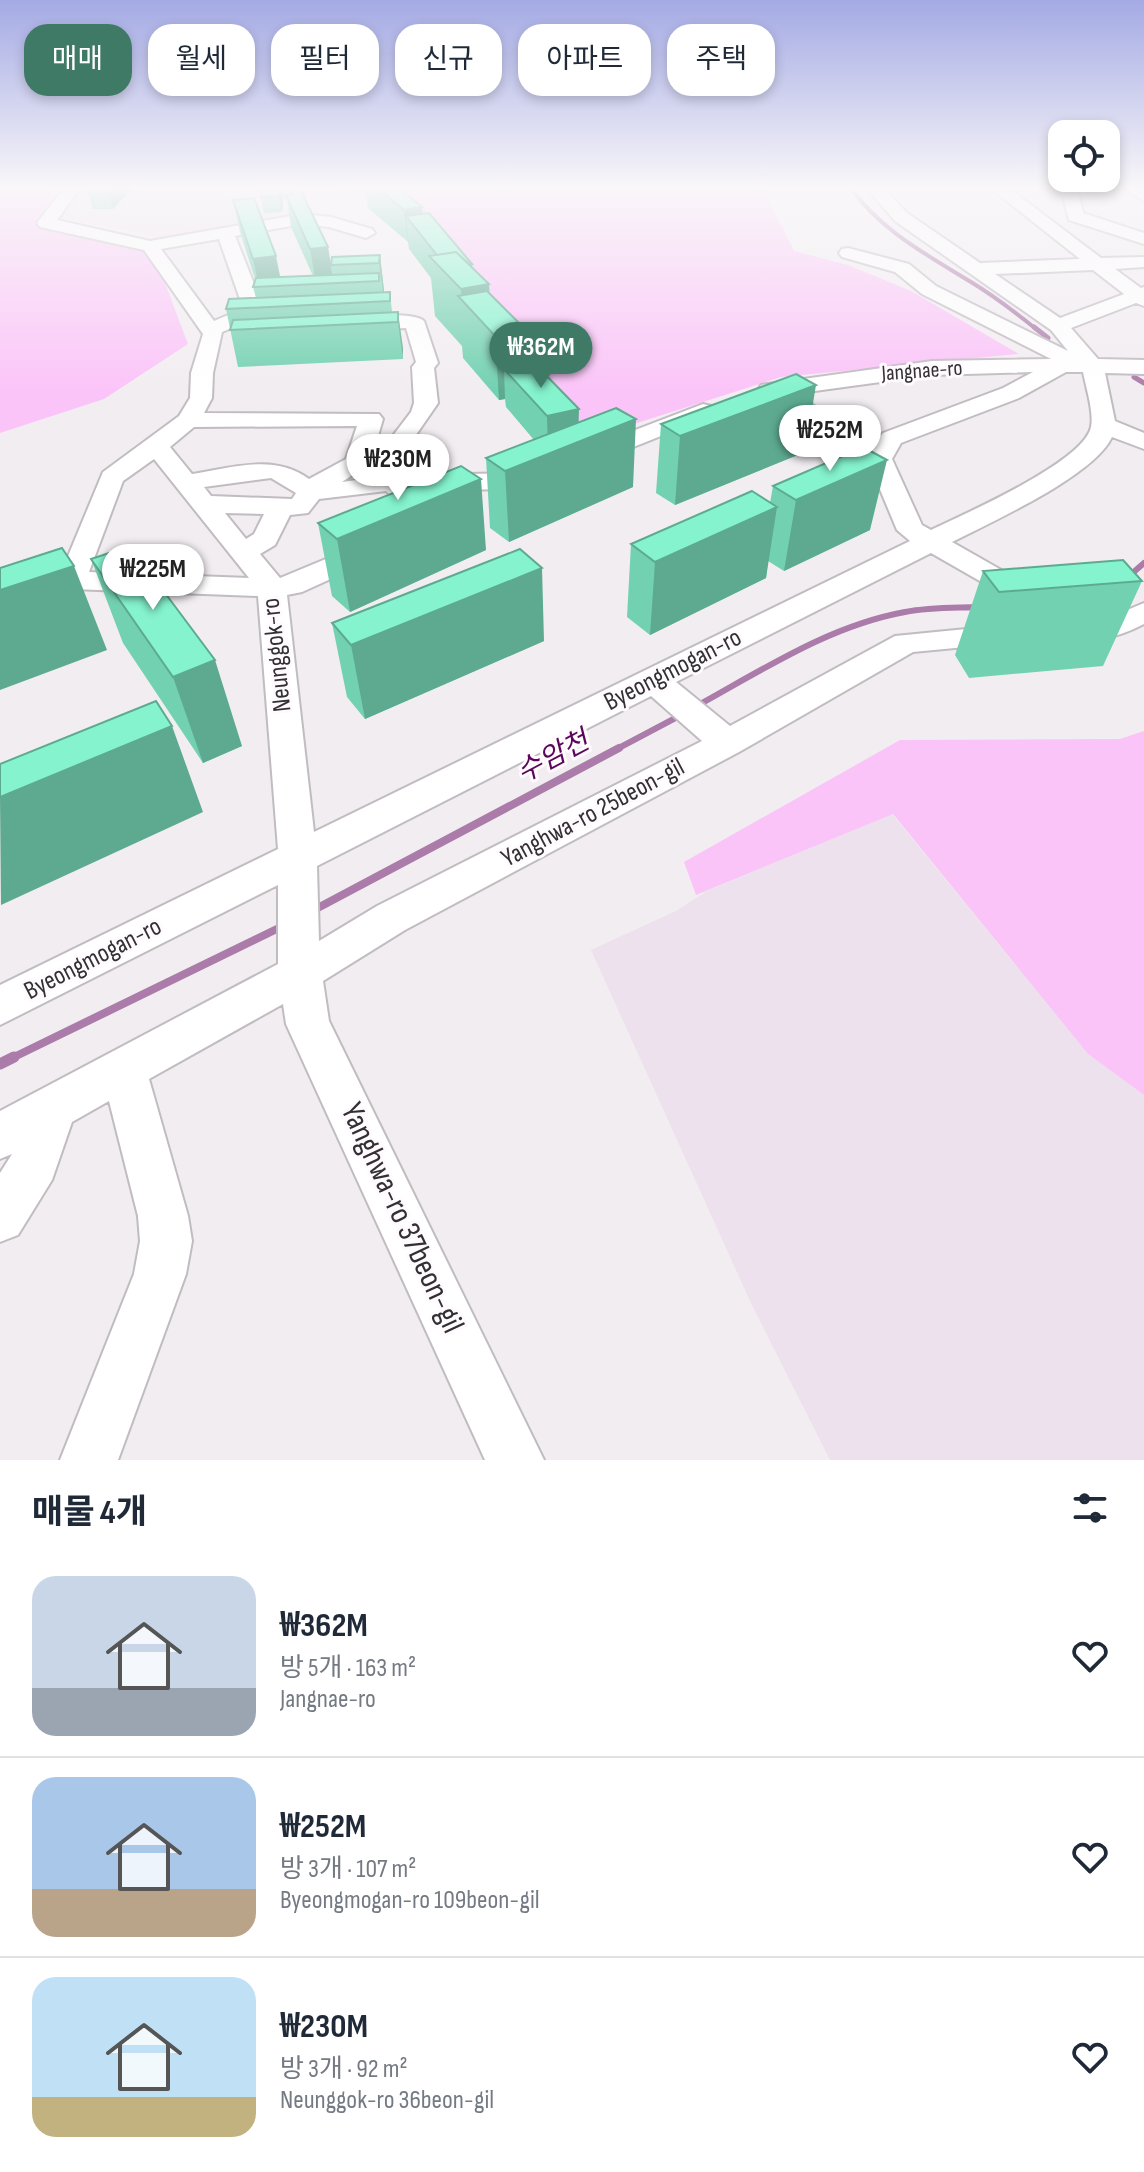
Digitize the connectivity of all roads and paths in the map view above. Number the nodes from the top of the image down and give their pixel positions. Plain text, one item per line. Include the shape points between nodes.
1 (157, 255) edge
2 (234, 255) edge
3 (856, 255) edge
4 (958, 255) edge
5 (1087, 255) edge
6 (1144, 262) edge
7 (1098, 264) junction
8 (979, 269) junction
9 (1142, 296) edge
10 (332, 326) edge
11 (1058, 326) junction
12 (260, 330) edge
13 (212, 332) junction
14 (1079, 366) junction
15 (1143, 368) edge
16 (782, 388) junction
17 (188, 420) junction
18 (1104, 425) junction
19 (1144, 442) edge
20 (156, 446) junction
21 (880, 459) junction
22 (357, 463) junction
23 (390, 470) junction
24 (551, 472) junction
25 (187, 482) junction
26 (314, 491) junction
27 (206, 504) junction
28 (281, 506) junction
29 (437, 520) junction
30 (930, 540) junction
31 (244, 552) junction
32 (72, 580) junction
33 (0, 588) edge
34 (272, 588) junction
35 (1144, 612) edge
36 (1075, 625) junction
37 (663, 688) junction
38 (720, 737) junction
39 (297, 873) junction
40 (300, 965) junction
41 (0, 1006) edge
42 (124, 1070) junction
43 (53, 1108) junction
44 (0, 1136) edge
45 (0, 1217) edge
46 (89, 1460) edge
47 (515, 1460) edge

1 - 13 street
2 - 13 street via 250,299 244,316
3 - 14 street via 902,268 929,290
4 - 8 street
5 - 7 street
6 - 7 street
7 - 8 street
7 - 9 street
8 - 11 street
9 - 11 street
10 - 23 street via 414,321 427,363 426,403
11 - 14 street
12 - 13 street
13 - 17 street via 201,398
14 - 15 street, Jangnae-ro
14 - 16 street, Jangnae-ro via 932,368
14 - 18 street
14 - 21 street via 892,438
16 - 21 street via 818,422
16 - 24 street, Jangnae-ro via 735,400
17 - 20 street
17 - 22 street via 371,419
18 - 19 street
18 - 30 street, Byeongmogan-ro via 1098,441 1052,479
20 - 25 street, Neunggok-ro
20 - 32 street via 112,477
21 - 30 street via 911,530
22 - 23 street
22 - 26 street
23 - 24 street, Jangnae-ro
23 - 26 street
23 - 29 street
24 - 29 street, Jangnae-ro
25 - 26 street via 273,470
25 - 27 street, Neunggok-ro
26 - 28 street via 299,507
27 - 28 street
27 - 31 street, Neunggok-ro
28 - 31 street via 265,539
29 - 34 street, Jangnae-ro via 292,586
30 - 36 street
30 - 37 street, Byeongmogan-ro
31 - 34 street, Neunggok-ro
32 - 33 street, Jangnae-ro
32 - 34 street, Jangnae-ro
34 - 39 street, Neunggok-ro
35 - 36 street, Yanghwa-ro 25beon-gil via 1114,627
36 - 38 street, Yanghwa-ro 25beon-gil via 906,643
37 - 38 street
37 - 39 street, Byeongmogan-ro
38 - 40 street, Yanghwa-ro 25beon-gil
39 - 40 street, Neunggok-ro
39 - 41 street, Byeongmogan-ro
40 - 42 street, Yanghwa-ro 25beon-gil
40 - 47 street, Yanghwa-ro 37beon-gil via 308,1024
42 - 43 street, Yanghwa-ro 25beon-gil
42 - 46 street via 166,1241 156,1285
43 - 44 street, Yanghwa-ro 25beon-gil
43 - 45 street via 35,1163

